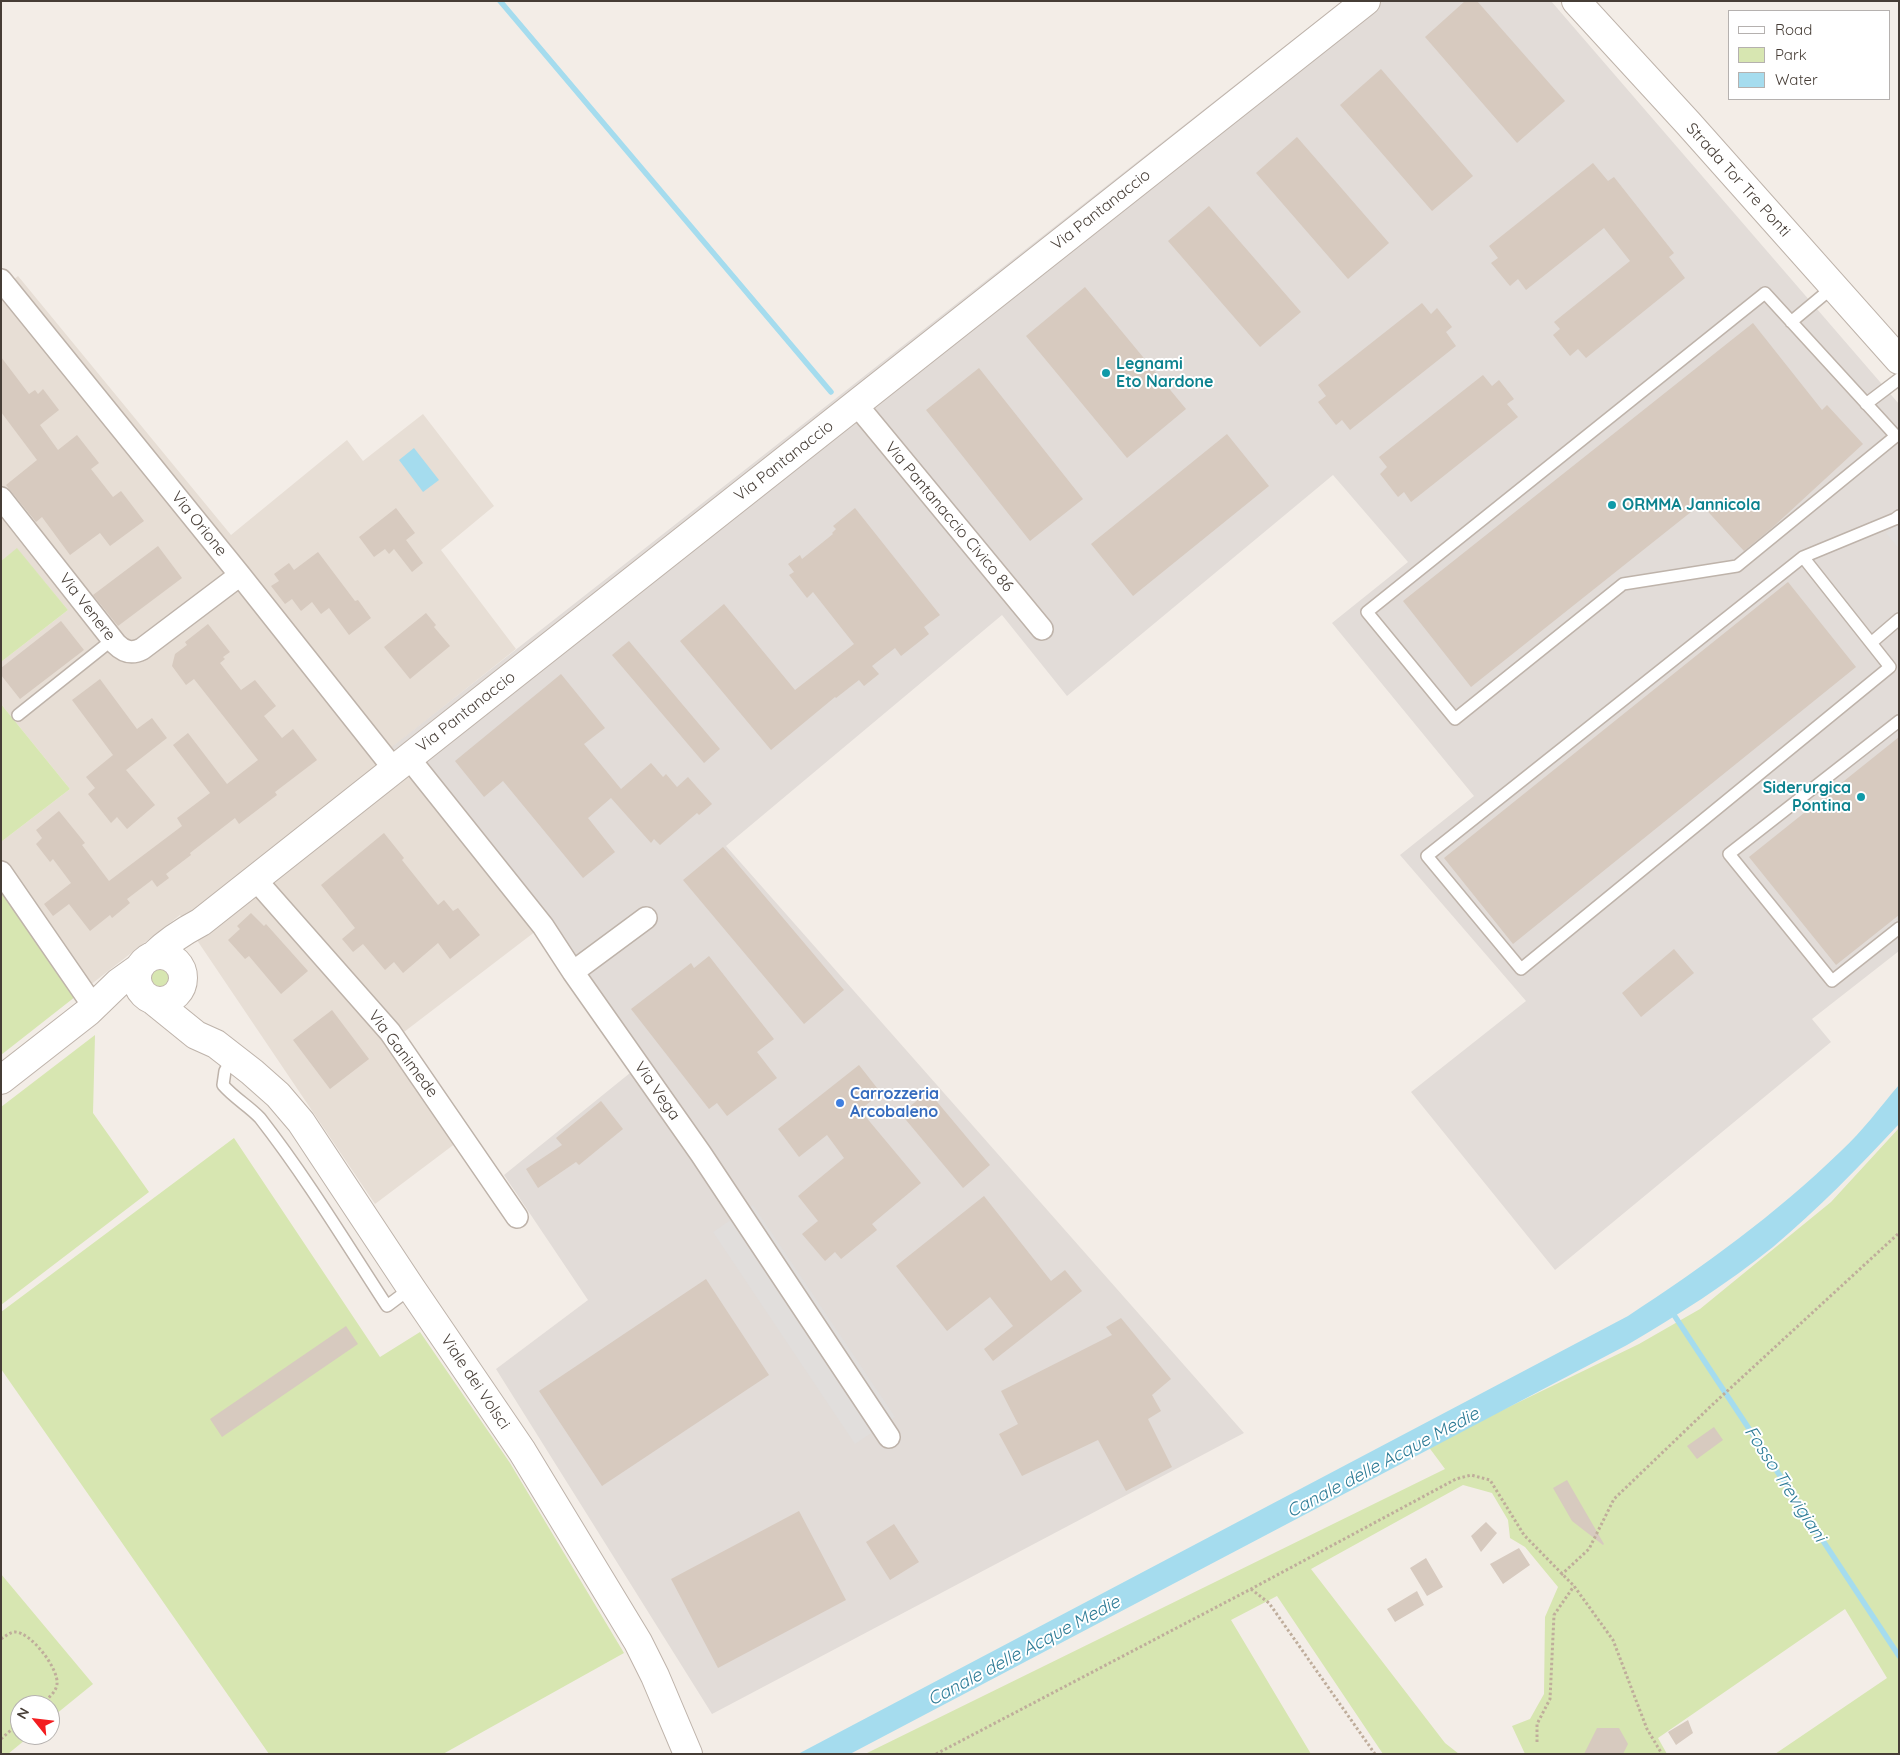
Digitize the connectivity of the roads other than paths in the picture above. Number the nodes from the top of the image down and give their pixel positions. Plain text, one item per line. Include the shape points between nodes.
1 (1366, 1) edge
2 (1576, 1) edge
3 (1, 280) edge
4 (1833, 287) junction
5 (9, 305) edge
6 (1791, 322) junction
7 (1899, 360) edge
8 (1899, 379) edge
9 (856, 404) junction
10 (1866, 404) junction
11 (1, 498) edge
12 (1899, 516) edge
13 (1802, 557) junction
14 (240, 575) junction
15 (1899, 619) edge
16 (1042, 629) dead end
17 (112, 640) junction
18 (1871, 643) junction
19 (18, 715) dead end
20 (1899, 721) edge
21 (401, 763) junction
22 (1, 872) edge
23 (255, 879) junction
24 (646, 918) dead end
25 (201, 922) junction
26 (1899, 928) edge
27 (573, 972) junction
28 (181, 977) junction
29 (147, 979) junction
30 (94, 1007) junction
31 (224, 1051) junction
32 (1, 1080) edge
33 (518, 1217) dead end
34 (889, 1437) dead end
35 (686, 1748) edge

1 - 9 street, Via Pantanaccio
2 - 4 street, Strada Tor Tre Ponti
3 - 5 street, Via Orione
4 - 6 lane
4 - 7 street, Strada Tor Tre Ponti
5 - 14 street, Via Orione
6 - 10 lane
6 - 10 lane via 1765,293 1367,612 1455,719 1623,584 1737,566 1896,436
8 - 10 lane
9 - 16 street, Via Pantanaccio Civico 86
9 - 21 street, Via Pantanaccio
11 - 17 street, Via Venere
12 - 13 lane
13 - 18 lane
13 - 18 lane via 1427,856 1521,969 1890,667
14 - 17 street, Via Venere via 138,651 124,650
14 - 21 street, Via Orione
15 - 18 lane
17 - 19 lane
20 - 26 lane via 1729,854 1832,981
21 - 23 street, Via Pantanaccio
21 - 27 street, Via Vega via 543,926
22 - 30 street
23 - 25 street, Via Pantanaccio
23 - 33 street, Via Ganimede via 390,1032
24 - 27 street
25 - 28 street, Via Pantanaccio via 190,940
25 - 29 street, Via Pantanaccio via 162,947
27 - 34 street, Via Vega via 701,1154
28 - 29 street via 170,957
28 - 29 street via 179,992 168,1000
28 - 31 street, Viale dei Volsci via 194,1010
29 - 30 street, Via Pantanaccio via 121,997
29 - 31 street, Viale dei Volsci via 196,1035
30 - 32 street, Via Pantanaccio
31 - 35 street, Viale dei Volsci via 272,1089 301,1122 522,1451 629,1626

